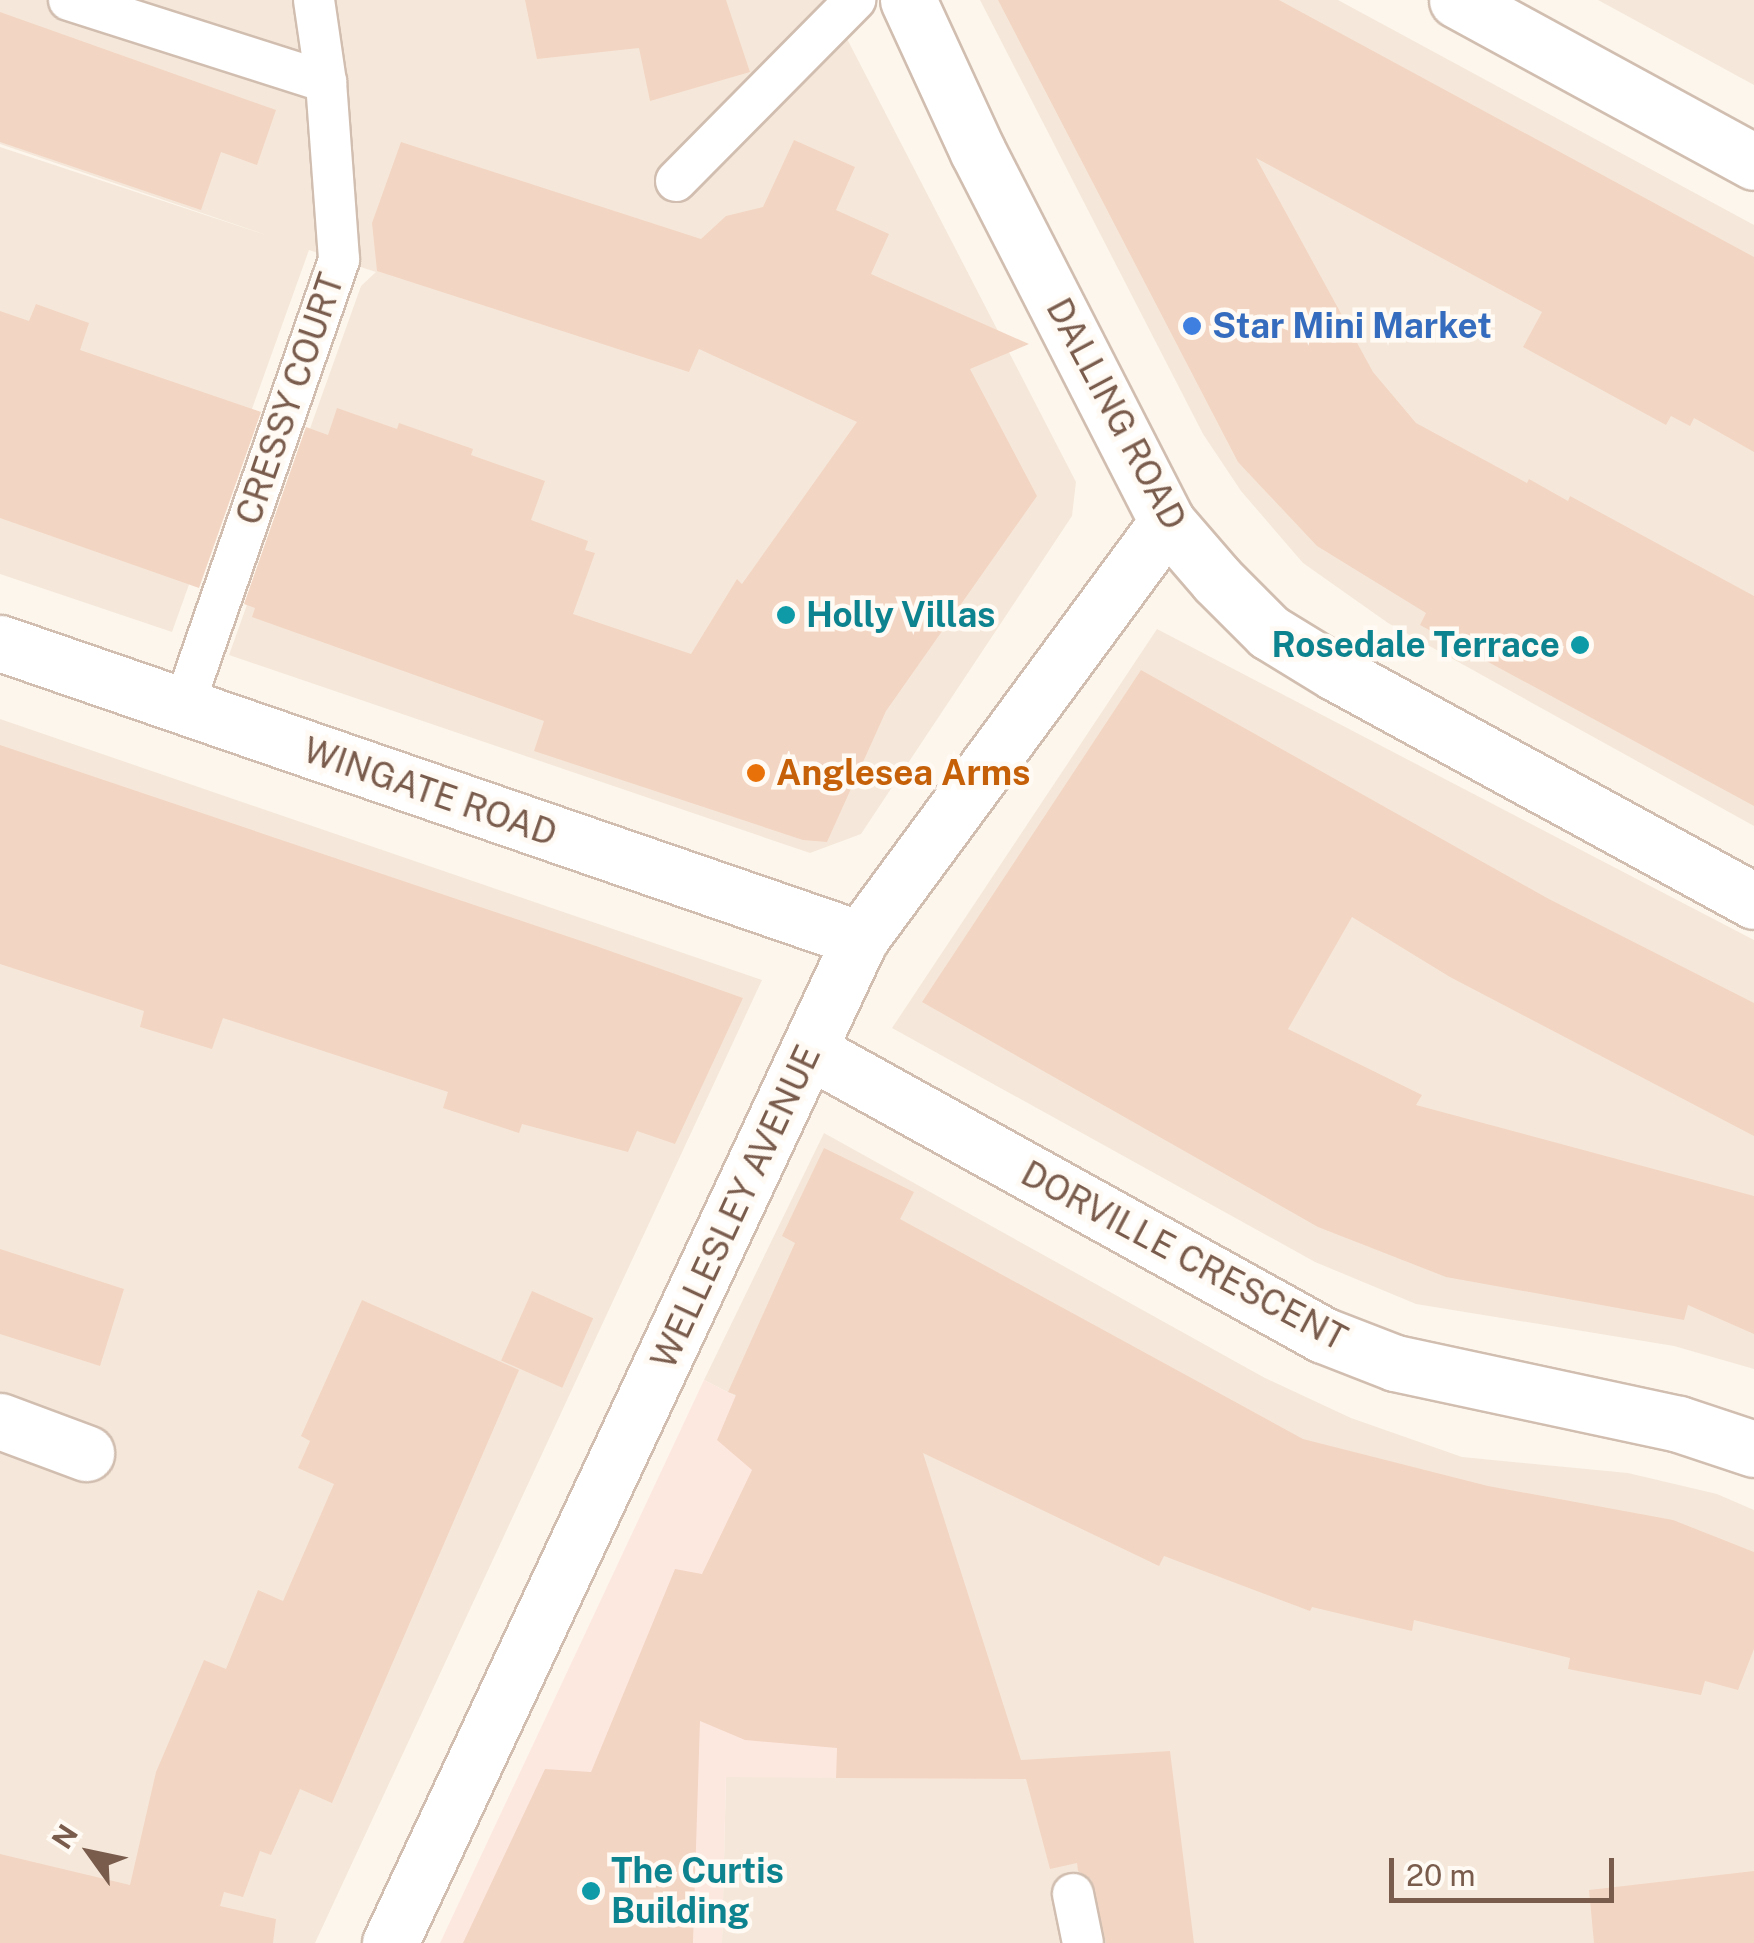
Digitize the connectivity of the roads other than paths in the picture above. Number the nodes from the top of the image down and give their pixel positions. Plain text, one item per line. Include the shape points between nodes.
1 (69, 0) edge
2 (314, 0) edge
3 (855, 0) edge
4 (908, 0) edge
5 (1458, 0) edge
6 (326, 82) junction
7 (1754, 162) edge
8 (676, 181) dead end
9 (1167, 522) junction
10 (0, 643) edge
11 (183, 707) junction
12 (1754, 902) edge
13 (860, 939) junction
14 (810, 1051) junction
15 (0, 1421) edge
16 (1754, 1449) edge
17 (86, 1453) dead end
18 (1073, 1894) dead end
19 (390, 1943) edge
20 (1084, 1943) edge

1 - 6 lane
2 - 6 lane, CRESSY COURT
3 - 8 lane
4 - 9 street, DALLING ROAD
5 - 7 street
6 - 11 lane, CRESSY COURT via 339,260
9 - 12 street, DALLING ROAD via 1269,632
9 - 13 street, WELLESLEY AVENUE
10 - 11 street, WINGATE ROAD
11 - 13 street, WINGATE ROAD
13 - 14 street, WELLESLEY AVENUE
14 - 16 street, DORVILLE CRESCENT via 1323,1336 1395,1362 1679,1424
14 - 19 street, WELLESLEY AVENUE
15 - 17 street
18 - 20 lane

